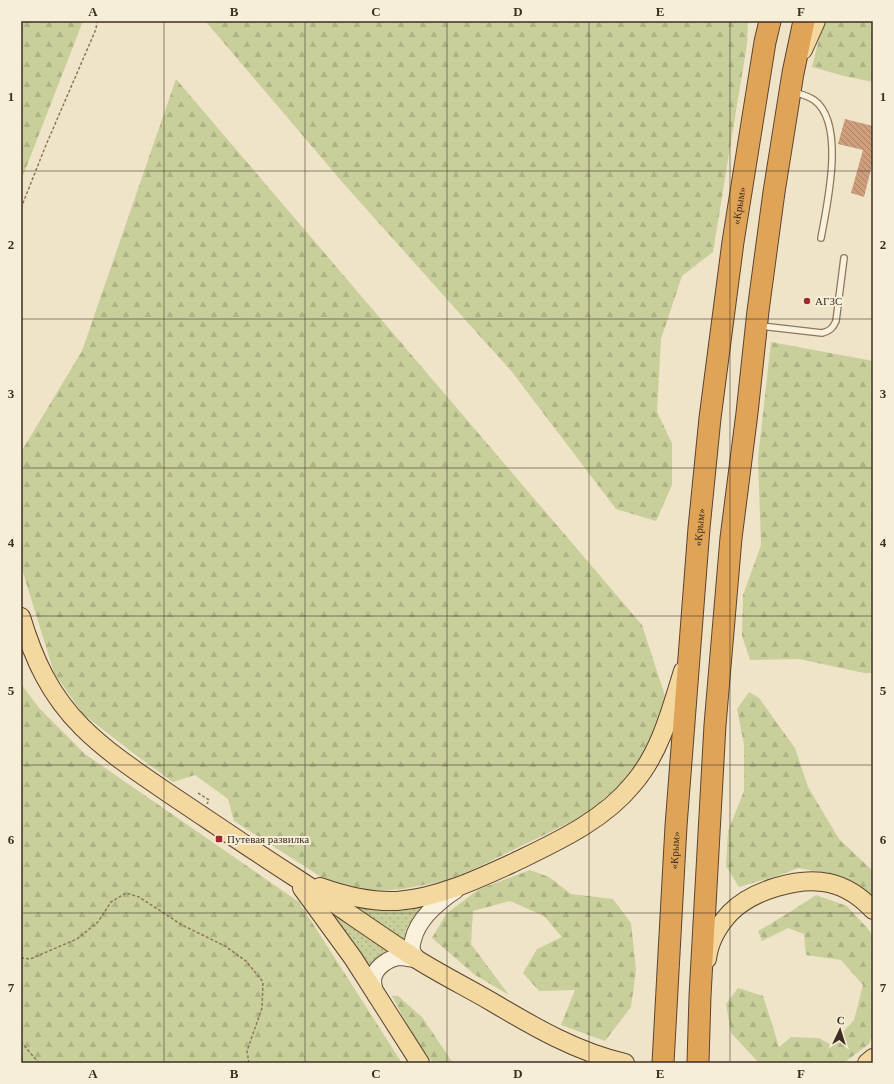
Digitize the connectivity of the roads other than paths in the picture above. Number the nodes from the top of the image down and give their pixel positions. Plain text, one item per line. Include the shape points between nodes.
1 (766, 21) edge
2 (770, 21) edge
3 (804, 21) edge
4 (816, 21) edge
5 (765, 42) junction
6 (792, 82) junction
7 (821, 238) dead end
8 (844, 258) dead end
9 (757, 325) junction
10 (21, 617) edge
11 (689, 654) junction
12 (293, 876) junction
13 (464, 884) junction
14 (873, 910) edge
15 (418, 960) junction
16 (376, 996) junction
17 (700, 996) junction
18 (873, 1058) edge
19 (420, 1063) edge
20 (625, 1063) edge
21 (663, 1063) edge
22 (698, 1063) edge
23 (866, 1063) edge

1 - 5 main road
2 - 5 highway, «Крым»
3 - 6 highway
4 - 6 main road
5 - 11 highway, «Крым» via 732,242 711,410
6 - 7 lane via 821,107 830,128 832,174
6 - 9 highway via 774,192
8 - 9 lane via 836,321 828,331 822,333
9 - 17 highway via 732,538 716,717
10 - 12 main road via 36,660 51,690 82,727 152,783
11 - 13 main road via 654,751 638,778 624,794 590,822 556,842
11 - 21 highway, «Крым» via 676,826
12 - 13 main road via 337,893 397,901
12 - 15 main road
12 - 16 main road
13 - 15 street via 437,904 418,925 412,949
14 - 17 main road via 852,892 834,884 821,882 796,882 759,894 734,909 719,927 708,949
15 - 16 street via 396,958 380,967 373,981
15 - 20 main road via 539,1029 596,1055
16 - 19 main road
17 - 22 highway
18 - 23 main road

